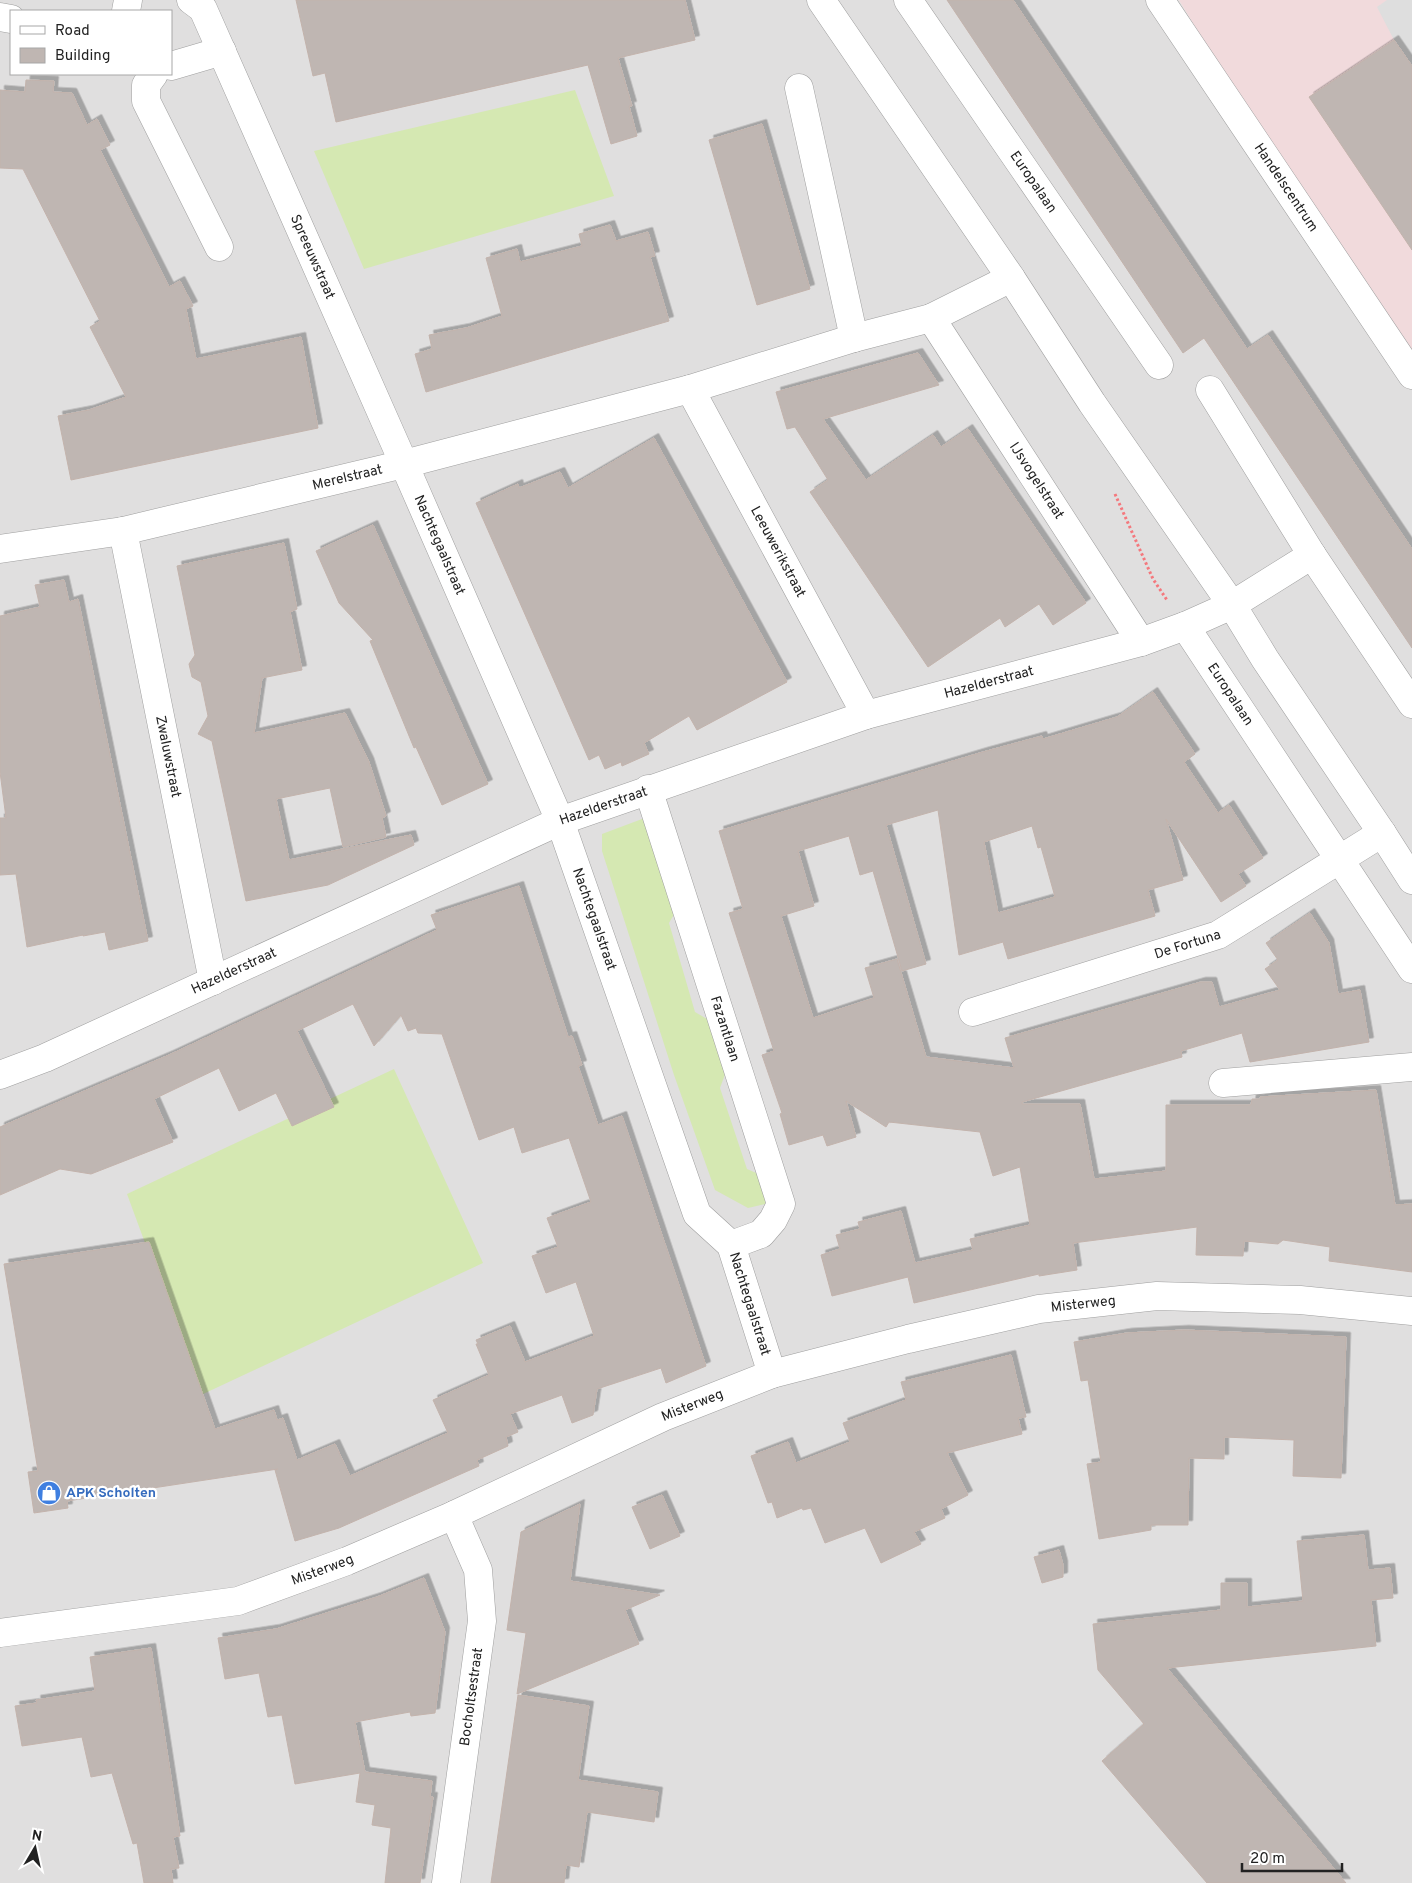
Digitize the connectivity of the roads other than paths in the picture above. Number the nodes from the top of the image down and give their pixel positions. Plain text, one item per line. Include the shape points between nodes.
1 (191, 0) edge
2 (821, 0) edge
3 (908, 0) edge
4 (1160, 0) edge
5 (222, 51) junction
6 (172, 66) edge
7 (153, 75) edge
8 (799, 88) dead end
9 (219, 247) dead end
10 (1011, 278) junction
11 (931, 318) junction
12 (854, 338) junction
13 (1159, 365) dead end
14 (1412, 375) edge
15 (690, 389) junction
16 (1210, 390) dead end
17 (404, 464) junction
18 (123, 531) junction
19 (0, 550) edge
20 (1312, 555) junction
21 (1232, 606) junction
22 (1185, 626) junction
23 (1141, 642) junction
24 (1412, 704) edge
25 (866, 714) junction
26 (648, 789) junction
27 (560, 821) junction
28 (1382, 833) junction
29 (1340, 860) junction
30 (1412, 880) edge
31 (1412, 969) edge
32 (213, 981) junction
33 (973, 1012) dead end
34 (1412, 1067) edge
35 (0, 1075) edge
36 (1223, 1083) dead end
37 (731, 1245) junction
38 (1412, 1311) edge
39 (772, 1374) junction
40 (454, 1515) junction
41 (0, 1633) edge
42 (446, 1883) edge

1 - 5 street, Spreeuwstraat via 203,9
2 - 10 street
3 - 13 street, Europalaan
4 - 14 street, Handelscentrum
5 - 6 street
5 - 17 street, Spreeuwstraat
7 - 9 street via 146,85 146,101
8 - 12 street
10 - 11 street
10 - 21 street via 1092,403
11 - 12 street
11 - 23 street, IJsvogelstraat
12 - 15 street
15 - 17 street, Merelstraat
15 - 25 street, Leeuwerikstraat
16 - 20 street
17 - 18 street, Merelstraat
17 - 27 street, Nachtegaalstraat
18 - 19 street, Merelstraat
18 - 32 street, Zwaluwstraat
20 - 21 street
20 - 24 street
21 - 22 street, Hazelderstraat
21 - 28 street
22 - 23 street, Hazelderstraat
22 - 29 street, Europalaan
23 - 25 street, Hazelderstraat
25 - 26 street, Hazelderstraat
26 - 27 street, Hazelderstraat
26 - 37 street, Fazantlaan via 781,1204 761,1234
27 - 32 street, Hazelderstraat
27 - 37 street, Nachtegaalstraat via 697,1214
28 - 29 street, De Fortuna
28 - 30 street
29 - 31 street, Europalaan
29 - 33 street, De Fortuna via 1218,935
32 - 35 street, Hazelderstraat via 45,1058
34 - 36 street
37 - 39 street, Nachtegaalstraat
38 - 39 street, Misterweg via 1300,1300 1157,1296 1039,1309
39 - 40 street, Misterweg via 663,1417
40 - 41 street, Misterweg via 347,1562 238,1601
40 - 42 street, Bocholtsestraat via 478,1570 482,1622

